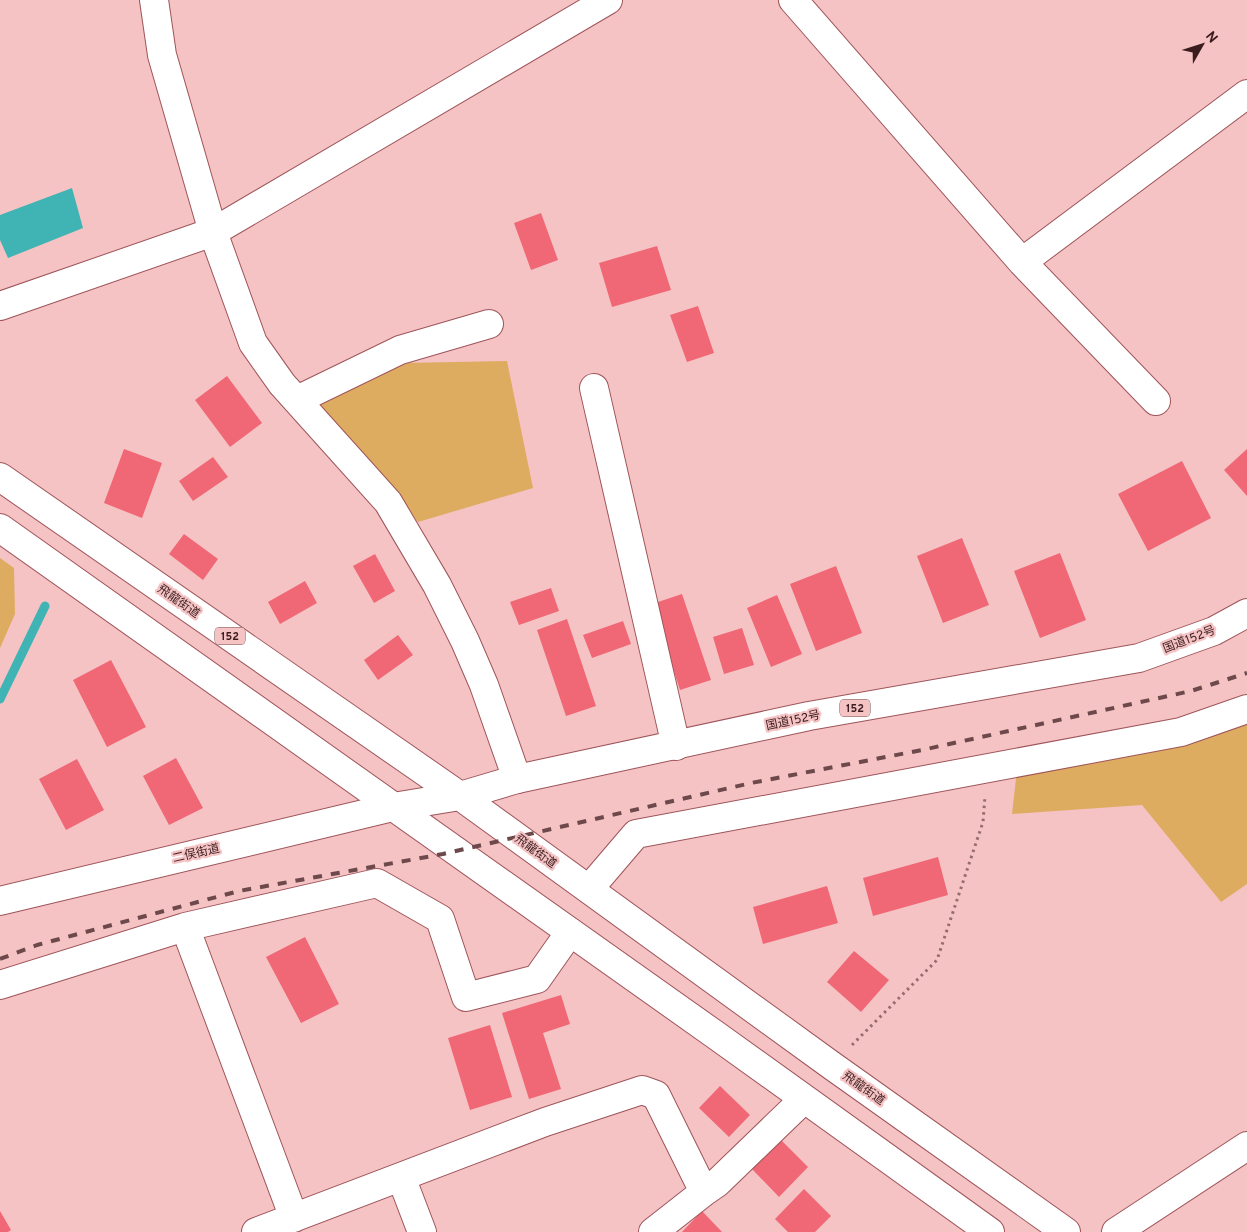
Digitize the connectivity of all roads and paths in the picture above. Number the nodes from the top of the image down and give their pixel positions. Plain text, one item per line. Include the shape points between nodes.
1 (154, 0) edge
2 (608, 0) edge
3 (793, 0) edge
4 (1247, 94) edge
5 (213, 232) junction
6 (1022, 262) junction
7 (2, 301) edge
8 (489, 324) dead end
9 (594, 388) dead end
10 (297, 400) junction
11 (1156, 401) dead end
12 (0, 477) edge
13 (0, 528) edge
14 (1247, 613) edge
15 (1247, 709) edge
16 (676, 746) junction
17 (988, 768) junction
18 (516, 779) junction
19 (460, 796) junction
20 (393, 807) junction
21 (589, 889) junction
22 (0, 901) edge
23 (184, 926) junction
24 (570, 932) junction
25 (0, 985) edge
26 (831, 1065) junction
27 (803, 1100) junction
28 (1247, 1146) edge
29 (401, 1177) junction
30 (704, 1192) junction
31 (294, 1218) junction
32 (256, 1232) edge
33 (422, 1232) edge
34 (653, 1232) edge
35 (990, 1232) edge
36 (1066, 1232) edge
37 (1116, 1232) edge

1 - 5 main road via 162,55
2 - 5 main road
3 - 6 main road
4 - 6 main road
5 - 7 main road
5 - 10 main road via 253,344
6 - 11 main road
8 - 10 main road via 400,350
9 - 16 main road
10 - 18 main road via 388,502 437,585 484,685
12 - 19 main road, 飛龍街道 / 152
13 - 20 main road
14 - 16 main road, 国道152号 / 152 via 1214,631 1139,658 809,716
15 - 17 main road via 1181,732
16 - 18 main road, 国道152号 / 152
17 - 21 main road via 636,834
17 - 26 path via 983,822 937,960
18 - 19 main road, 国道152号 / 152
19 - 20 main road, 国道152号 / 152
19 - 21 main road, 飛龍街道 / 152
20 - 22 main road, 二俣街道
20 - 24 main road
21 - 26 main road, 飛龍街道 / 152
23 - 24 main road via 377,883 440,919 466,997 537,979
23 - 25 main road
23 - 31 main road
24 - 27 main road
26 - 36 main road, 飛龍街道 / 152
27 - 30 main road
27 - 35 main road
28 - 37 main road
29 - 30 main road via 545,1122 642,1090 656,1095
29 - 31 main road
29 - 33 main road
30 - 34 main road
31 - 32 main road

